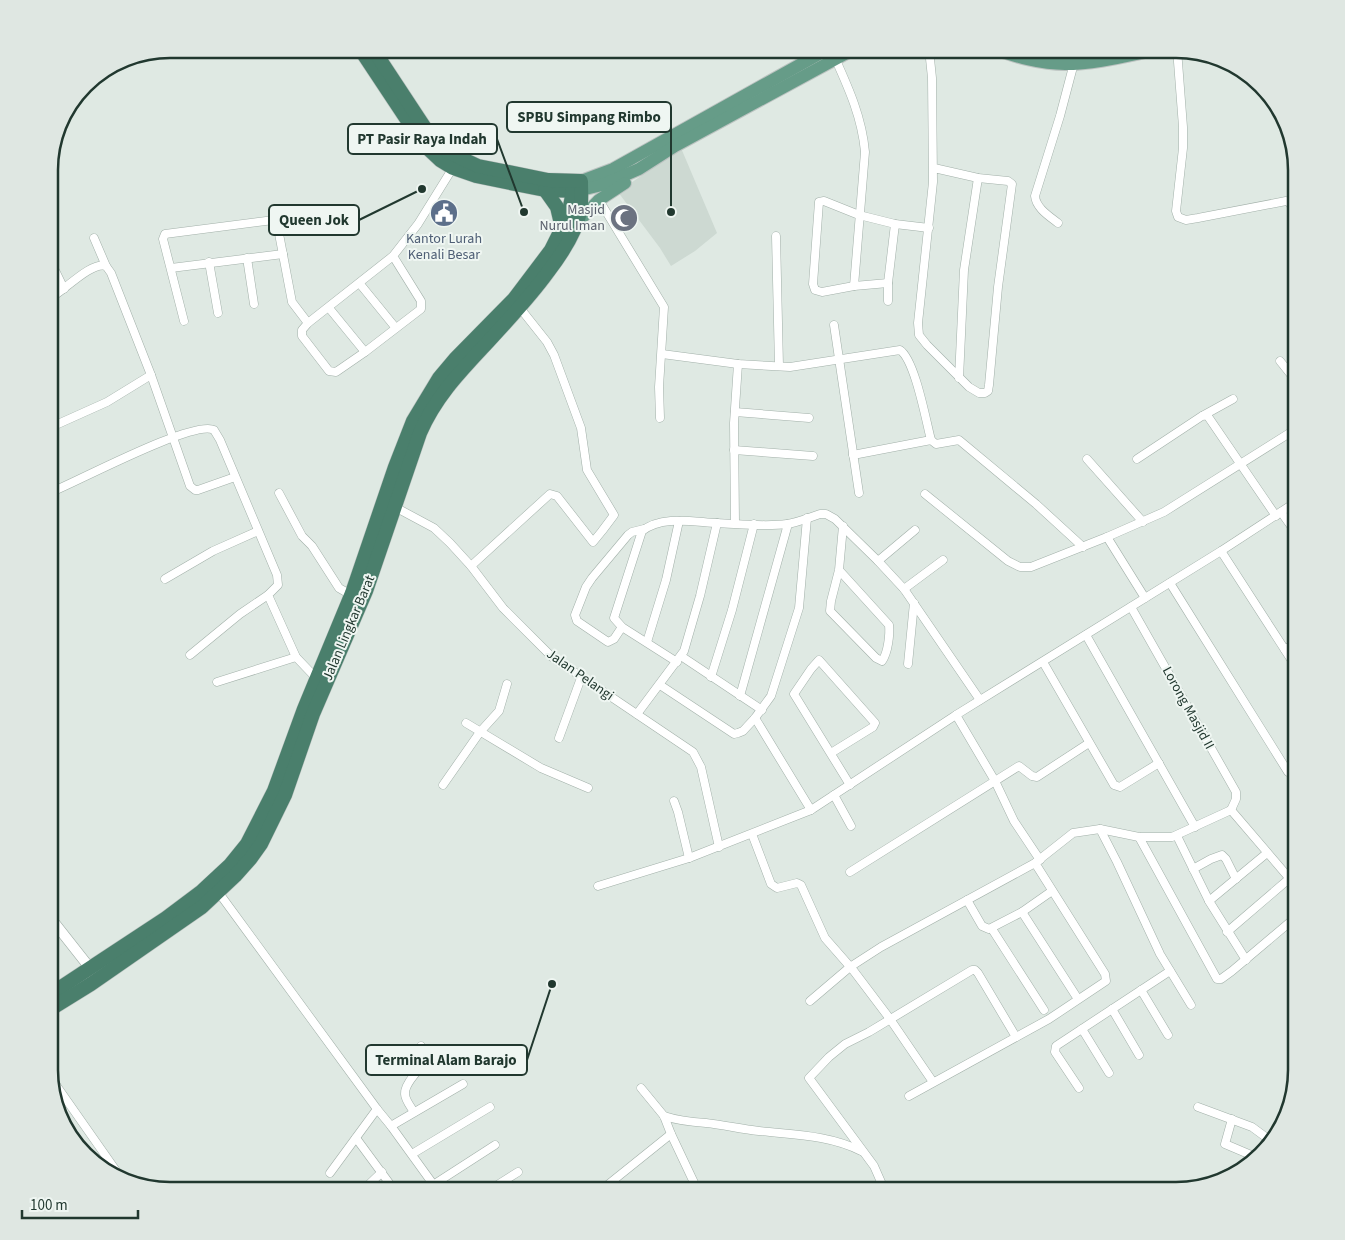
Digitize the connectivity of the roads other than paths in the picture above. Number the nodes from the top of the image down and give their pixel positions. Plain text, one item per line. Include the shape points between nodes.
1 (366, 58) edge
2 (378, 58) edge
3 (825, 58) edge
4 (834, 58) edge
5 (930, 58) edge
6 (1023, 58) edge
7 (1119, 58) edge
8 (1178, 58) edge
9 (1074, 63) junction
10 (761, 92) junction
11 (456, 163) junction
12 (934, 168) junction
13 (639, 169) junction
14 (978, 178) junction
15 (577, 186) junction
16 (545, 190) junction
17 (599, 200) junction
18 (1287, 201) edge
19 (859, 215) junction
20 (305, 216) dead end
21 (276, 218) junction
22 (577, 223) junction
23 (1058, 223) dead end
24 (895, 224) junction
25 (562, 228) junction
26 (929, 228) junction
27 (776, 236) dead end
28 (94, 238) dead end
29 (283, 254) junction
30 (393, 256) junction
31 (247, 258) junction
32 (209, 262) junction
33 (106, 266) junction
34 (171, 268) junction
35 (58, 277) edge
36 (888, 283) junction
37 (360, 284) junction
38 (854, 286) junction
39 (64, 289) junction
40 (58, 293) edge
41 (888, 301) dead end
42 (254, 304) dead end
43 (329, 308) junction
44 (520, 308) junction
45 (218, 313) dead end
46 (184, 320) dead end
47 (308, 323) junction
48 (834, 325) dead end
49 (395, 328) junction
50 (365, 352) junction
51 (662, 354) junction
52 (839, 360) junction
53 (1280, 361) dead end
54 (738, 364) junction
55 (779, 366) junction
56 (1287, 370) edge
57 (151, 375) junction
58 (959, 378) junction
59 (1233, 399) dead end
60 (735, 412) junction
61 (1204, 415) junction
62 (660, 418) dead end
63 (810, 418) dead end
64 (58, 424) edge
65 (1287, 435) edge
66 (172, 437) junction
67 (931, 440) junction
68 (734, 450) junction
69 (853, 455) junction
70 (813, 456) dead end
71 (1087, 459) dead end
72 (1138, 459) dead end
73 (1240, 465) junction
74 (235, 477) junction
75 (58, 489) edge
76 (280, 492) dead end
77 (859, 493) dead end
78 (925, 494) dead end
79 (389, 504) junction
80 (1287, 508) edge
81 (1278, 514) junction
82 (807, 518) junction
83 (679, 521) junction
84 (1143, 522) junction
85 (717, 523) junction
86 (735, 523) junction
87 (754, 524) junction
88 (788, 524) junction
89 (1287, 524) edge
90 (843, 526) junction
91 (644, 529) junction
92 (914, 530) dead end
93 (258, 531) junction
94 (1107, 537) junction
95 (1083, 547) junction
96 (1221, 551) junction
97 (943, 560) dead end
98 (878, 561) junction
99 (471, 566) junction
100 (839, 570) junction
101 (165, 578) dead end
102 (1170, 583) junction
103 (904, 589) junction
104 (351, 594) junction
105 (268, 595) junction
106 (1145, 598) junction
107 (914, 603) junction
108 (1131, 607) junction
109 (622, 626) junction
110 (1086, 635) junction
111 (647, 642) junction
112 (1288, 648) edge
113 (1285, 650) junction
114 (1288, 654) edge
115 (190, 655) dead end
116 (296, 657) junction
117 (679, 659) junction
118 (1042, 662) junction
119 (908, 664) dead end
120 (711, 677) junction
121 (316, 678) junction
122 (581, 678) junction
123 (217, 682) dead end
124 (507, 684) dead end
125 (660, 685) junction
126 (740, 696) junction
127 (980, 700) junction
128 (762, 710) junction
129 (637, 714) junction
130 (956, 715) junction
131 (755, 718) junction
132 (466, 723) dead end
133 (480, 732) junction
134 (559, 738) dead end
135 (1090, 743) junction
136 (831, 753) junction
137 (1159, 763) junction
138 (1288, 772) dead end
139 (995, 781) junction
140 (443, 785) dead end
141 (850, 785) junction
142 (588, 788) dead end
143 (834, 795) junction
144 (674, 801) dead end
145 (810, 810) junction
146 (1231, 810) junction
147 (851, 826) dead end
148 (1194, 827) junction
149 (1100, 829) junction
150 (752, 834) junction
151 (1177, 836) junction
152 (1139, 837) junction
153 (719, 847) junction
154 (1267, 853) junction
155 (689, 858) junction
156 (1037, 861) junction
157 (1193, 869) junction
158 (850, 872) dead end
159 (1288, 876) edge
160 (1236, 879) junction
161 (1288, 880) edge
162 (598, 886) dead end
163 (1052, 891) junction
164 (219, 893) junction
165 (967, 900) junction
166 (1209, 901) junction
167 (1022, 912) junction
168 (1288, 924) edge
169 (58, 927) edge
170 (992, 929) junction
171 (1227, 932) junction
172 (1246, 960) junction
173 (850, 966) junction
174 (90, 968) junction
175 (1170, 971) junction
176 (73, 987) junction
177 (1141, 990) junction
178 (1076, 996) dead end
179 (58, 997) edge
180 (810, 1000) dead end
181 (1191, 1004) dead end
182 (1044, 1010) dead end
183 (1112, 1010) junction
184 (890, 1019) junction
185 (1082, 1029) junction
186 (1168, 1035) dead end
187 (1016, 1037) junction
188 (421, 1046) dead end
189 (1139, 1055) dead end
190 (1110, 1073) dead end
191 (933, 1082) junction
192 (463, 1084) dead end
193 (641, 1088) dead end
194 (1079, 1088) dead end
195 (60, 1090) edge
196 (909, 1096) dead end
197 (490, 1107) dead end
198 (1198, 1107) dead end
199 (377, 1109) junction
200 (414, 1112) junction
201 (664, 1116) junction
202 (1232, 1119) junction
203 (391, 1126) junction
204 (670, 1134) junction
205 (1266, 1137) edge
206 (356, 1138) junction
207 (495, 1145) dead end
208 (862, 1151) junction
209 (412, 1154) junction
210 (1250, 1154) edge
211 (114, 1168) edge
212 (382, 1172) junction
213 (518, 1172) dead end
214 (330, 1173) dead end
215 (371, 1182) edge
216 (389, 1182) edge
217 (432, 1182) edge
218 (444, 1182) edge
219 (502, 1182) edge
220 (611, 1182) edge
221 (692, 1182) edge
222 (881, 1182) edge

1 - 11 highway via 423,144 434,155
2 - 11 highway via 431,137
3 - 10 main road
4 - 19 street via 863,134 865,152
5 - 12 street
6 - 9 main road
7 - 9 main road
8 - 18 street via 1183,127 1178,217 1186,220
9 - 23 street via 1035,196 1044,213
10 - 13 main road
10 - 15 main road
11 - 15 highway
11 - 16 highway via 476,176
11 - 30 street via 418,224
12 - 14 street
12 - 26 street
13 - 15 main road via 602,185
13 - 17 main road
14 - 58 street via 964,270
14 - 58 street via 1008,181 1012,188 988,389 985,394 979,392
15 - 16 highway
15 - 22 highway, Jalan Lingkar Barat via 580,212
15 - 25 highway, Jalan Lingkar Barat
16 - 25 highway via 557,207
17 - 22 main road
17 - 51 street via 662,302 665,313
19 - 24 street
19 - 38 street
19 - 38 street via 824,201 818,204 814,288 822,292
20 - 21 street
21 - 29 street
21 - 34 street via 167,233 163,238
22 - 44 highway, Jalan Lingkar Barat via 560,256
24 - 26 street
24 - 36 street
25 - 79 highway, Jalan Lingkar Barat via 551,250 524,286 455,359 429,393 395,467
26 - 58 street via 918,323 920,335
27 - 55 street
28 - 33 street
29 - 31 street
29 - 47 street via 292,302
30 - 37 street
30 - 49 street via 422,304 419,311
31 - 32 street
31 - 42 street
32 - 34 street
32 - 45 street
33 - 39 street via 100,265
33 - 57 street
34 - 46 street
35 - 39 street
36 - 38 street
36 - 41 street
37 - 43 street
37 - 49 street
39 - 40 street
43 - 47 street
43 - 50 street
44 - 79 highway, Jalan Lingkar Barat via 438,397
44 - 99 street via 554,355 581,428 587,470 614,515 593,542 557,496 550,494
47 - 50 street via 302,330 302,336 329,371 336,372
48 - 52 street
49 - 50 street
51 - 54 street
51 - 62 street
52 - 55 street
52 - 67 street via 898,349 904,352 923,402
52 - 69 street
53 - 56 street
54 - 55 street
54 - 60 street
57 - 64 street via 107,402
57 - 66 street
59 - 61 street
60 - 63 street
60 - 68 street
61 - 72 street
61 - 73 street via 1209,416
65 - 73 street
66 - 74 street via 212,428
66 - 74 street via 190,486 195,490
66 - 75 street
67 - 69 street
67 - 95 street via 936,444 962,442
68 - 70 street
68 - 86 street
69 - 77 street
71 - 84 street
73 - 81 street
73 - 84 street
74 - 93 street
76 - 104 street via 302,536 339,588
78 - 95 street via 998,554 1020,567 1039,565
79 - 99 street, Jalan Pelangi via 434,528
79 - 104 highway, Jalan Lingkar Barat
79 - 164 highway, Jalan Lingkar Barat via 366,592 313,714 285,795 252,858
80 - 81 street
81 - 89 street
81 - 96 street
82 - 88 street
82 - 90 street via 826,514
82 - 128 street via 799,608 771,696
83 - 85 street
83 - 91 street
83 - 111 street via 666,580
84 - 94 street
85 - 86 street
85 - 117 street via 700,596
86 - 87 street
87 - 88 street
87 - 120 street
88 - 126 street
90 - 98 street
90 - 100 street
91 - 109 street via 639,535 614,615 614,620
91 - 109 street via 628,535 597,571 586,587 575,615 577,621 608,642 614,639
92 - 98 street
93 - 101 street
93 - 105 street via 278,579 276,587
94 - 95 street
94 - 106 street
96 - 102 street
96 - 113 street
97 - 103 street
98 - 103 street
99 - 122 street, Jalan Pelangi via 503,608 540,647
100 - 100 street via 830,611 879,661 883,660 889,625
102 - 106 street
102 - 138 street
103 - 107 street
104 - 121 highway, Jalan Lingkar Barat
105 - 115 street
105 - 116 street
106 - 108 street
107 - 119 street
107 - 127 street
108 - 110 street
108 - 146 street, Lorong Masjid II via 1236,792
109 - 111 street
110 - 118 street
110 - 137 street
111 - 117 street
112 - 113 street
113 - 114 street
116 - 121 street
116 - 123 street
117 - 120 street
117 - 125 street
118 - 127 street
118 - 135 street
120 - 126 street
121 - 174 highway, Jalan Lingkar Barat via 274,791 240,854 202,891
122 - 129 street, Jalan Pelangi
122 - 134 street
124 - 133 street via 499,711
125 - 129 street
125 - 131 street via 734,734 743,731
126 - 128 street
127 - 130 street
128 - 131 street
129 - 153 street, Jalan Pelangi via 696,756
130 - 139 street
130 - 141 street
131 - 145 street
132 - 133 street
133 - 140 street
133 - 142 street via 548,771
135 - 137 street via 1116,786 1120,787
135 - 139 street via 1037,777 1019,766
136 - 136 street via 875,723 819,660 794,694
136 - 141 street
137 - 148 street
139 - 156 street
139 - 158 street
141 - 143 street
143 - 145 street
143 - 147 street
144 - 155 street
145 - 150 street
146 - 148 street
146 - 154 street
148 - 151 street
149 - 152 street
149 - 156 street via 1073,833
149 - 175 street
150 - 153 street
150 - 173 street via 771,884 777,888 800,884 825,938
151 - 152 street
151 - 157 street
152 - 172 street via 1215,978 1221,979
153 - 155 street
154 - 159 street
154 - 160 street
155 - 162 street
156 - 163 street
156 - 165 street
157 - 160 street via 1222,855
157 - 166 street
160 - 166 street
161 - 171 street
163 - 167 street
163 - 187 street via 1107,980
164 - 176 highway, Jalan Lingkar Barat via 185,920
164 - 199 street
165 - 170 street via 982,926
165 - 173 street
166 - 171 street
167 - 170 street
167 - 178 street
168 - 172 street
169 - 174 street
170 - 182 street
171 - 172 street
173 - 180 street
173 - 184 street
174 - 176 highway, Jalan Lingkar Barat
175 - 177 street
175 - 181 street
176 - 179 highway, Jalan Lingkar Barat
177 - 183 street
177 - 186 street
183 - 185 street
183 - 189 street
184 - 187 street via 974,970
184 - 191 street
184 - 208 street via 845,1044 809,1078
185 - 190 street
185 - 194 street via 1054,1050
187 - 191 street
188 - 200 street via 430,1058 405,1091
191 - 196 street
192 - 200 street
193 - 201 street
195 - 211 street
197 - 209 street
198 - 202 street
199 - 203 street
199 - 206 street
200 - 203 street
201 - 204 street
201 - 208 street via 682,1122 817,1137
202 - 205 street via 1252,1126
202 - 210 street via 1225,1143
203 - 209 street
204 - 220 street
204 - 221 street
206 - 212 street
206 - 214 street
207 - 218 street
208 - 222 street
209 - 217 street
212 - 215 street
212 - 216 street
213 - 219 street

